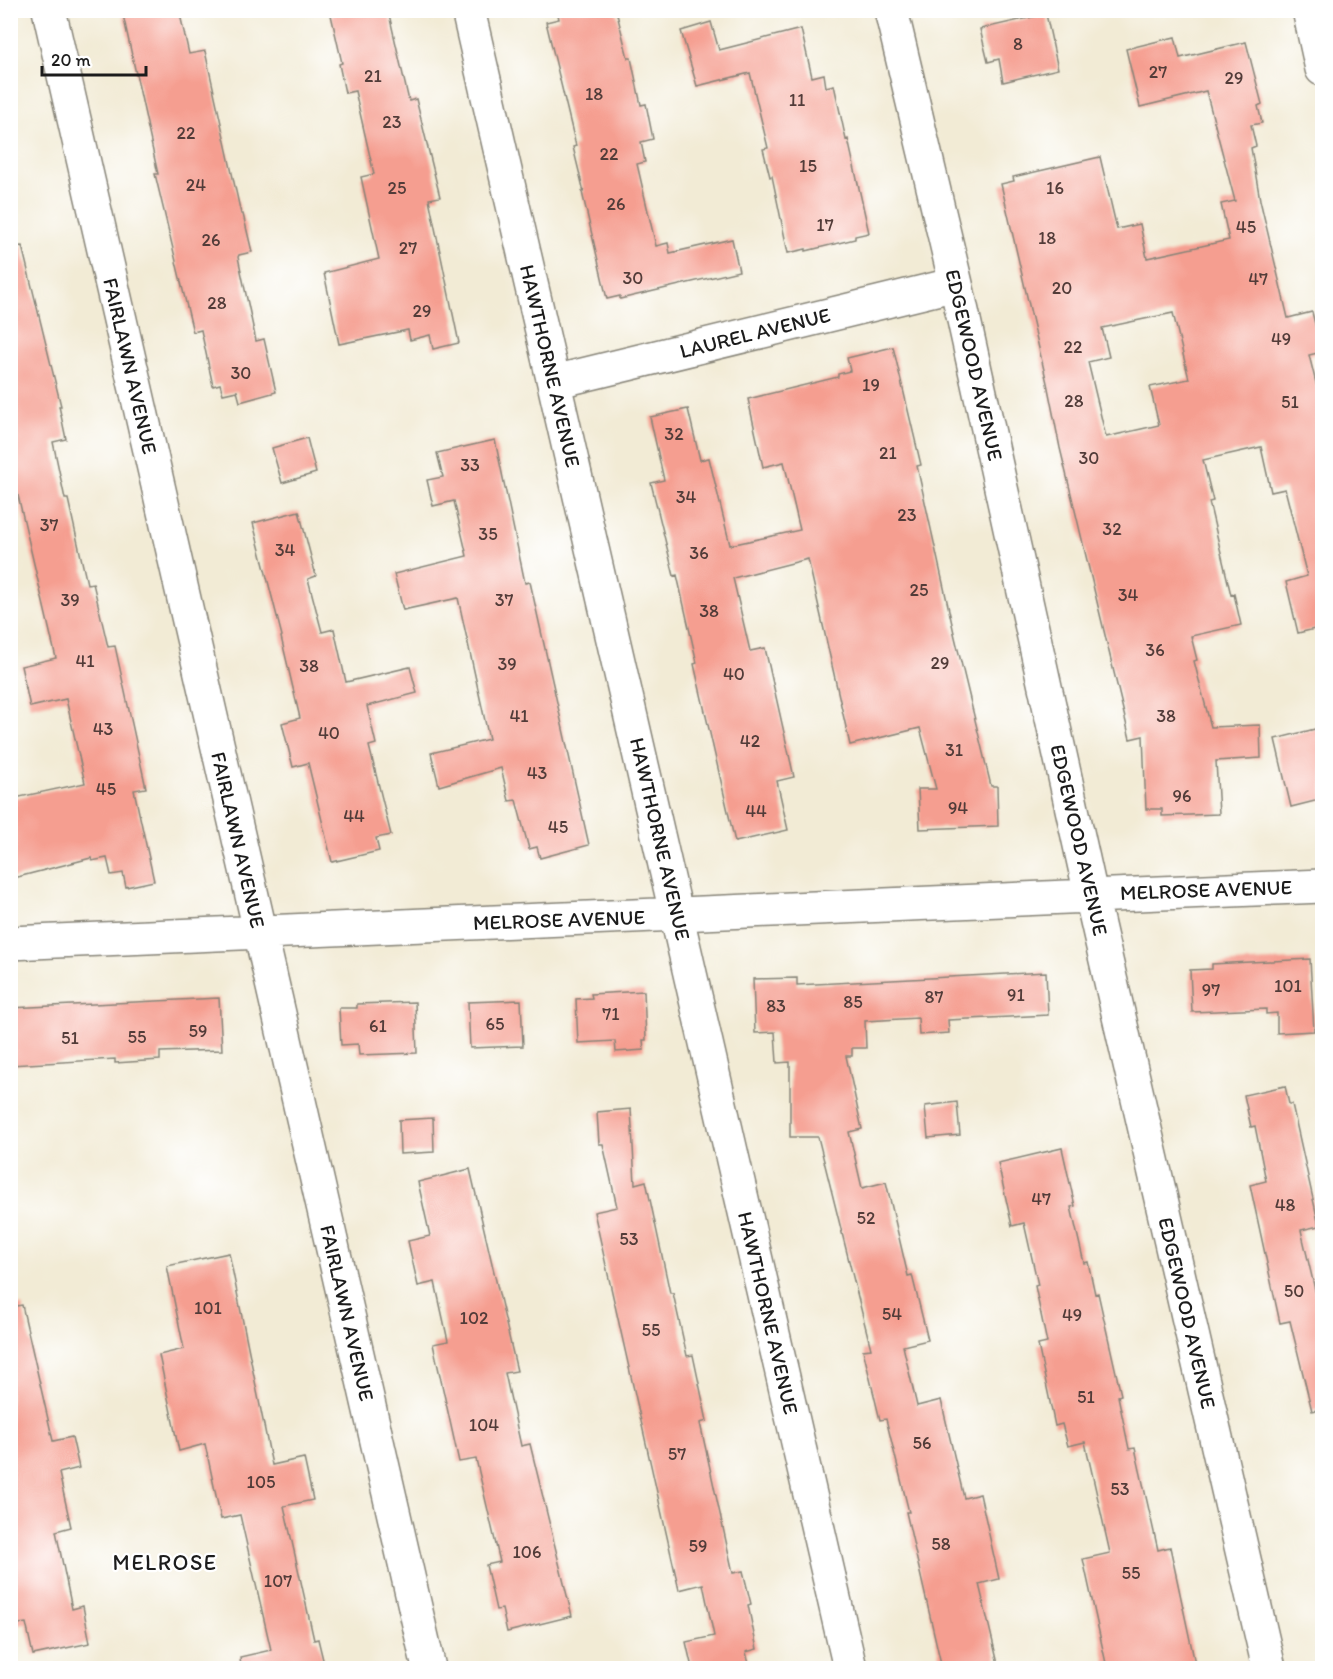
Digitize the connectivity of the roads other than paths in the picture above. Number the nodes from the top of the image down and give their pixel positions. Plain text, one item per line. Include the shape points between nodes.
1 (49, 10) edge
2 (468, 10) edge
3 (891, 10) edge
4 (1309, 10) edge
5 (1323, 69) edge
6 (956, 284) junction
7 (554, 382) junction
8 (1323, 885) edge
9 (1091, 895) junction
10 (677, 915) junction
11 (259, 932) junction
12 (10, 943) edge
13 (429, 1668) edge
14 (849, 1668) edge
15 (1269, 1668) edge

1 - 11 street, FAIRLAWN AVENUE
2 - 7 street, HAWTHORNE AVENUE
3 - 6 street, EDGEWOOD AVENUE
4 - 5 street
6 - 7 street, LAUREL AVENUE
6 - 9 street, EDGEWOOD AVENUE
7 - 10 street, HAWTHORNE AVENUE
8 - 9 street, MELROSE AVENUE
9 - 10 street, MELROSE AVENUE
9 - 15 street, EDGEWOOD AVENUE
10 - 11 street, MELROSE AVENUE
10 - 14 street, HAWTHORNE AVENUE
11 - 12 street, MELROSE AVENUE
11 - 13 street, FAIRLAWN AVENUE

